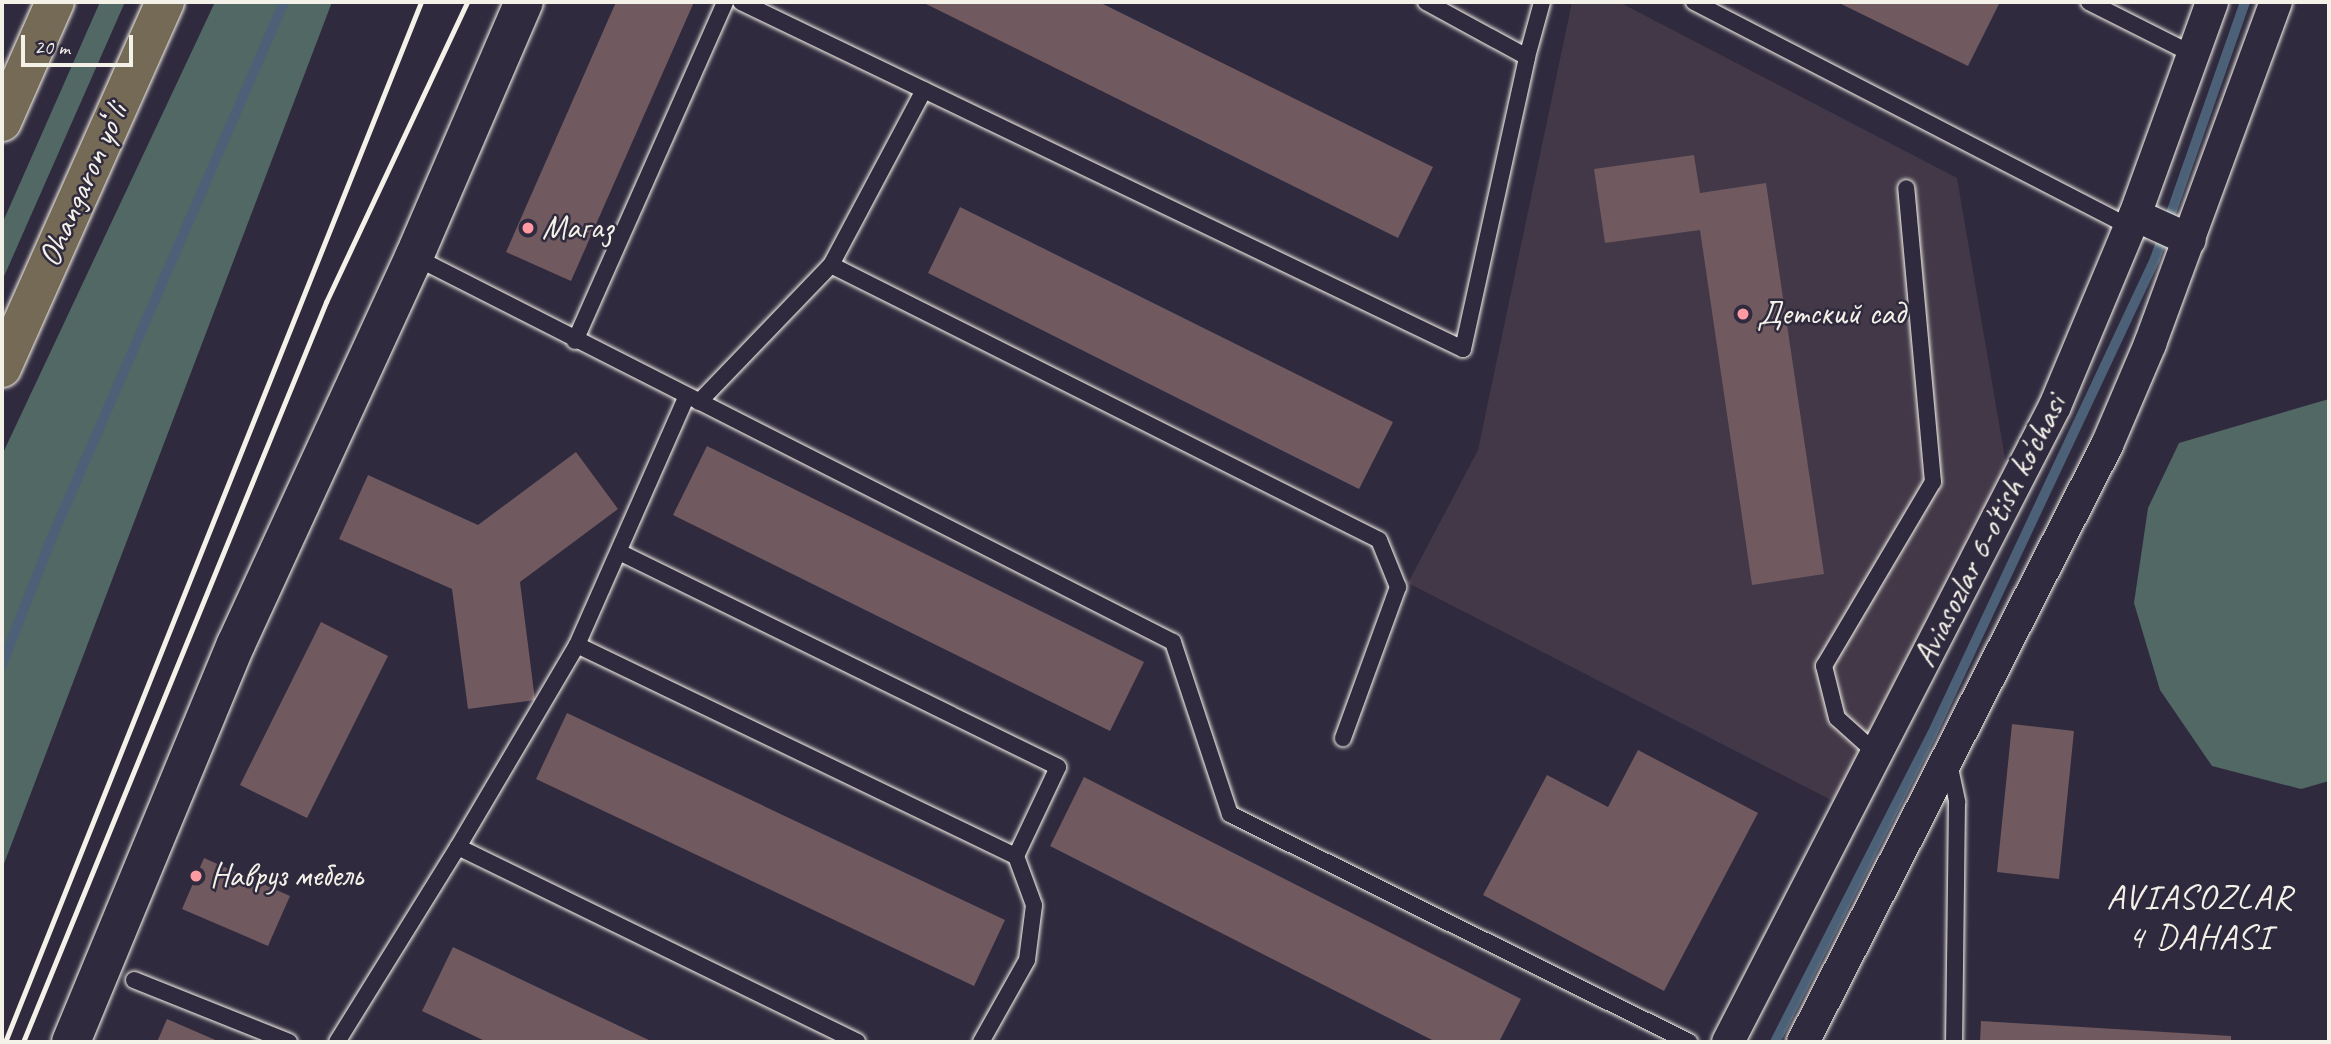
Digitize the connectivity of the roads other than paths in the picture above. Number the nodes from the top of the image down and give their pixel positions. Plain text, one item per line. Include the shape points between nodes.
1 (55, 2) edge
2 (165, 2) edge
3 (524, 2) edge
4 (724, 2) edge
5 (741, 2) edge
6 (1426, 2) edge
7 (1542, 2) edge
8 (1694, 2) edge
9 (2089, 2) edge
10 (2212, 2) edge
11 (2276, 2) edge
12 (2194, 55) junction
13 (1527, 57) junction
14 (925, 89) junction
15 (2, 122) edge
16 (1906, 188) dead end
17 (2139, 221) junction
18 (2185, 238) junction
19 (414, 257) junction
20 (831, 265) junction
21 (575, 341) junction
22 (2, 368) edge
23 (693, 399) junction
24 (619, 552) junction
25 (577, 645) junction
26 (1343, 738) dead end
27 (1876, 753) junction
28 (1948, 757) junction
29 (458, 846) junction
30 (1016, 856) junction
31 (134, 979) dead end
32 (71, 1042) edge
33 (289, 1042) edge
34 (337, 1042) edge
35 (857, 1042) edge
36 (981, 1042) edge
37 (1689, 1042) edge
38 (1728, 1042) edge
39 (1803, 1042) edge
40 (1954, 1042) edge

1 - 15 highway
2 - 22 highway, Ohangaron yoʻli
3 - 19 street
4 - 21 lane
5 - 14 lane
6 - 13 lane
7 - 13 lane
8 - 17 lane
9 - 12 lane
10 - 12 street, Aviasozlar 6-o'tish ko'chasi
11 - 18 street, Aviasozlar 6-o'tish ko'chasi
12 - 17 street, Aviasozlar 6-o'tish ko'chasi
13 - 14 lane via 1463,349
14 - 20 lane
16 - 27 lane via 1933,482 1824,666 1838,718
17 - 18 street
17 - 27 street, Aviasozlar 6-o'tish ko'chasi via 2055,406
18 - 28 street, Aviasozlar 6-o'tish ko'chasi via 2107,444
19 - 21 lane
19 - 32 street via 236,643
20 - 23 lane
20 - 26 lane via 1379,540 1398,587
21 - 23 lane
23 - 24 lane
23 - 37 lane via 1173,642 1230,814
24 - 25 lane
24 - 30 lane via 1058,767
25 - 29 lane
25 - 30 lane
27 - 38 street, Aviasozlar 6-o'tish ko'chasi
28 - 39 street, Aviasozlar 6-o'tish ko'chasi
28 - 40 lane via 1957,802
29 - 34 lane
29 - 35 lane
30 - 36 lane via 1034,905 1027,960
31 - 33 lane

